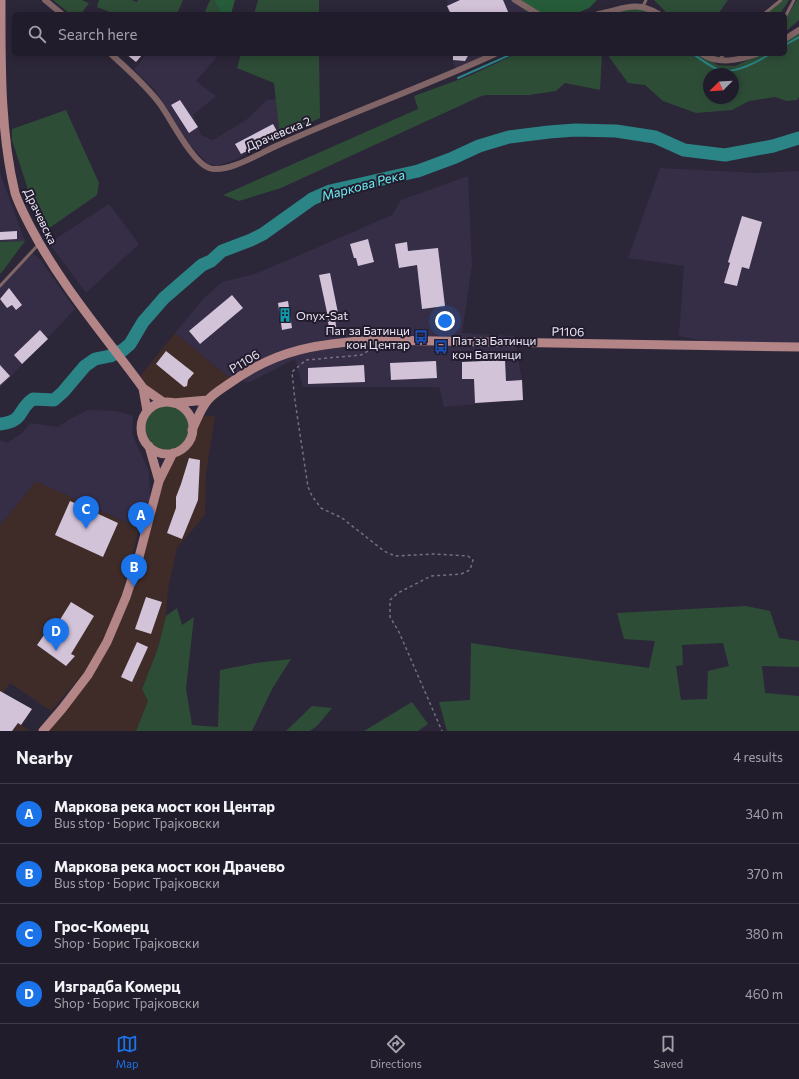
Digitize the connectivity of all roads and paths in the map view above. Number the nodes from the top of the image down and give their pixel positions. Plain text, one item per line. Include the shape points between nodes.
1 (1, 0) edge
2 (45, 0) edge
3 (515, 0) edge
4 (781, 0) edge
5 (794, 0) edge
6 (645, 2) edge
7 (60, 12) edge
8 (535, 12) edge
9 (610, 12) edge
10 (657, 12) edge
11 (766, 12) edge
12 (787, 13) edge
13 (799, 30) edge
14 (787, 37) edge
15 (113, 56) edge
16 (491, 56) edge
17 (708, 56) edge
18 (722, 56) edge
19 (751, 56) edge
20 (0, 59) edge
21 (719, 60) junction
22 (39, 244) junction
23 (0, 286) edge
24 (376, 340) junction
25 (799, 347) edge
26 (143, 388) junction
27 (208, 400) junction
28 (163, 402) junction
29 (174, 403) junction
30 (147, 411) junction
31 (192, 430) junction
32 (149, 446) junction
33 (174, 453) junction
34 (159, 481) junction
35 (43, 731) edge
36 (442, 731) edge

1 - 20 main road, Драчевска
2 - 7 street
3 - 8 street
4 - 11 lane
5 - 12 lane
6 - 9 street via 633,3
6 - 10 street
13 - 14 street
15 - 16 street, Драчевска 2 via 160,104 201,163 217,169 230,166
17 - 21 street
18 - 21 lane
19 - 21 street via 738,60
20 - 22 main road, Драчевска via 1,100 10,175 16,195
22 - 23 lane
22 - 26 main road, Драчевска via 57,273
24 - 25 main road, P1106
24 - 27 main road, P1106 via 320,345 277,356 246,371
24 - 36 path via 373,350 361,355 306,360 292,372 308,487 321,508 342,518 384,551 395,556 434,554 468,556 473,560 470,570 466,572 431,576 390,600 390,617
26 - 28 main road, Драчевска
26 - 30 main road, Драчевска
27 - 29 main road
27 - 31 main road
28 - 29 main road
28 - 30 main road
29 - 31 main road via 189,415
30 - 32 main road via 141,429
31 - 33 main road via 187,444
32 - 33 main road via 158,452
32 - 34 main road
33 - 34 main road
34 - 35 main road via 139,557 107,642 88,675

